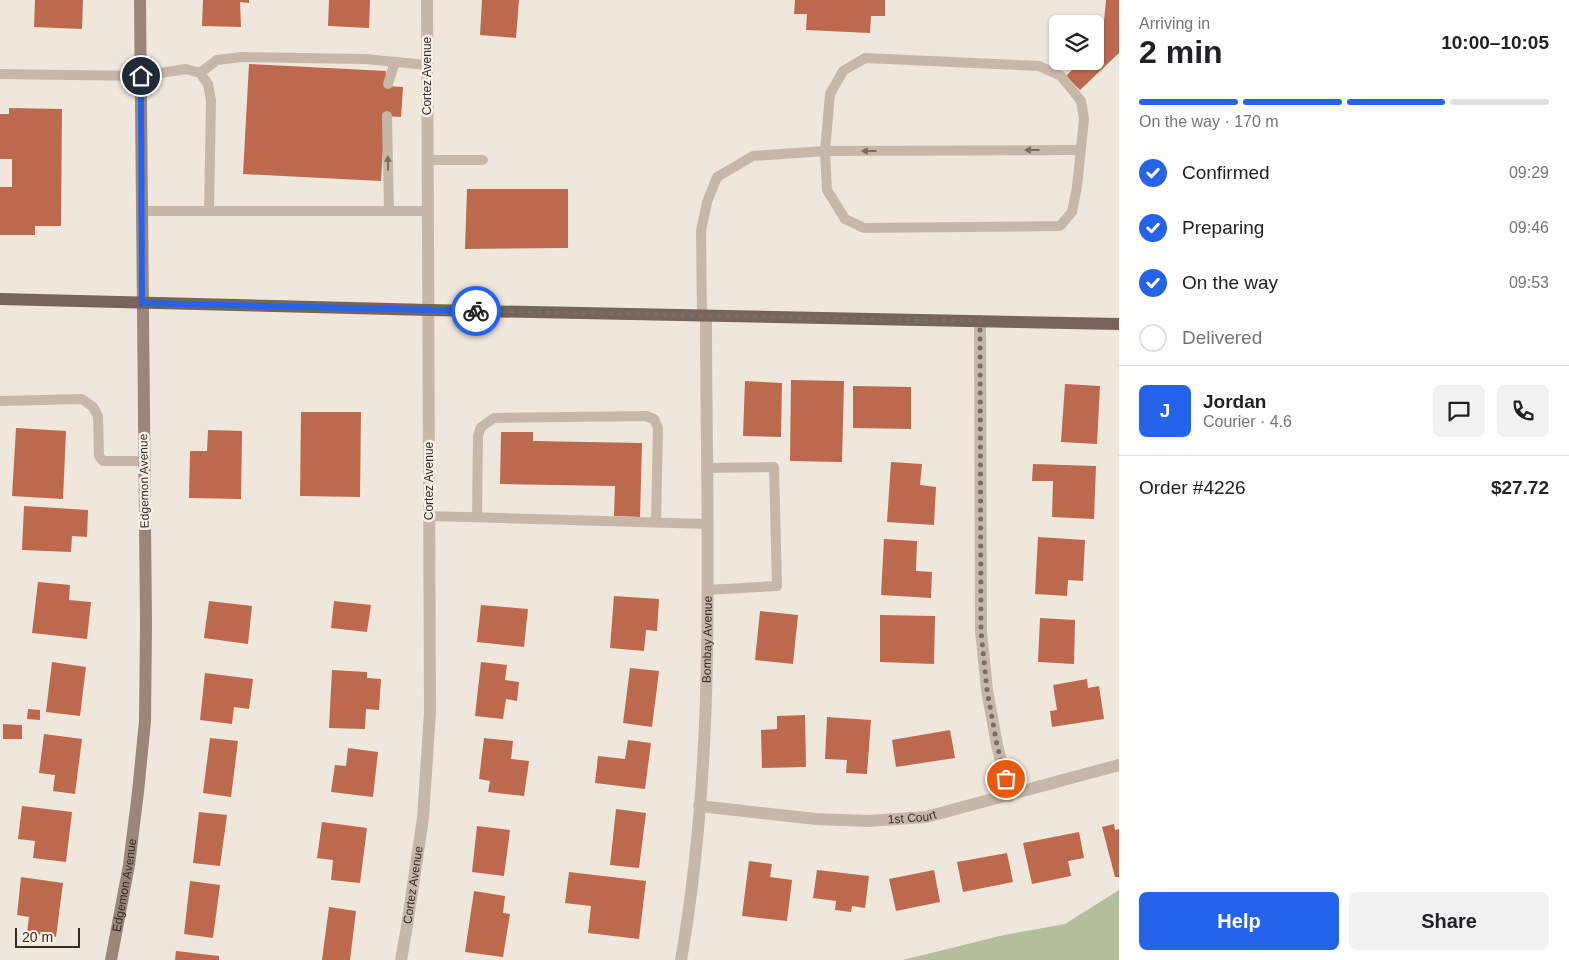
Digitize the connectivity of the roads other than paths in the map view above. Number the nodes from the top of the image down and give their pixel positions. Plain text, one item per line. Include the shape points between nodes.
1 (140, 0) edge
2 (426, 0) edge
3 (395, 62) junction
4 (427, 65) junction
5 (200, 73) junction
6 (0, 74) edge
7 (141, 76) junction
8 (388, 84) dead end
9 (387, 116) dead end
10 (1080, 150) junction
11 (825, 151) junction
12 (428, 160) junction
13 (483, 160) dead end
14 (142, 211) junction
15 (209, 211) junction
16 (389, 211) junction
17 (428, 211) junction
18 (0, 299) edge
19 (142, 303) junction
20 (429, 310) junction
21 (704, 316) junction
22 (980, 321) junction
23 (1119, 324) edge
24 (0, 401) edge
25 (144, 461) junction
26 (706, 468) junction
27 (429, 516) junction
28 (476, 518) junction
29 (656, 522) junction
30 (707, 524) junction
31 (707, 590) junction
32 (1119, 765) edge
33 (1010, 796) junction
34 (699, 806) junction
35 (111, 960) edge
36 (401, 960) edge
37 (681, 960) edge

1 - 7 street, Edgemon Avenue
2 - 4 street, Cortez Avenue
3 - 4 lane
3 - 5 lane via 242,57 217,60
3 - 8 lane
4 - 12 street, Cortez Avenue
5 - 7 lane via 186,69
5 - 15 lane via 208,84 211,100
6 - 7 lane
7 - 14 street, Edgemon Avenue
16 -> 9 lane
10 -> 11 lane
10 - 11 lane via 1072,212 1060,226 864,228 845,219 827,190
10 - 11 lane via 1084,119 1081,101 1061,76 1039,66 866,58 843,72 830,94
11 - 21 lane via 753,156 717,177 701,231
12 - 13 lane
12 - 17 street, Cortez Avenue
14 - 15 lane
14 - 19 street, Edgemon Avenue
15 - 16 lane
16 - 17 lane
17 - 20 street, Cortez Avenue
18 - 19 main road
19 - 20 main road
19 - 25 street, Edgemon Avenue
20 - 21 main road
20 - 27 street, Cortez Avenue
21 - 22 main road
21 - 26 street, Bombay Avenue
22 - 23 main road
22 - 33 street via 981,631 987,690
24 - 25 lane via 82,399 93,407 98,416 99,456 103,461
25 - 35 street, Edgemon Avenue via 145,721 129,866
26 - 30 street, Bombay Avenue
26 - 31 lane via 774,467 777,586
27 - 28 lane
27 - 36 street, Cortez Avenue via 430,712 423,818
28 - 29 lane
28 - 29 lane via 478,436 481,427 494,418 646,416 654,418 658,428
29 - 30 lane
30 - 31 street, Bombay Avenue
31 - 34 street, Bombay Avenue via 707,683
32 - 33 street, 1st Court
33 - 34 street, 1st Court via 926,817 868,821 816,819
34 - 37 street, Bombay Avenue via 690,910

